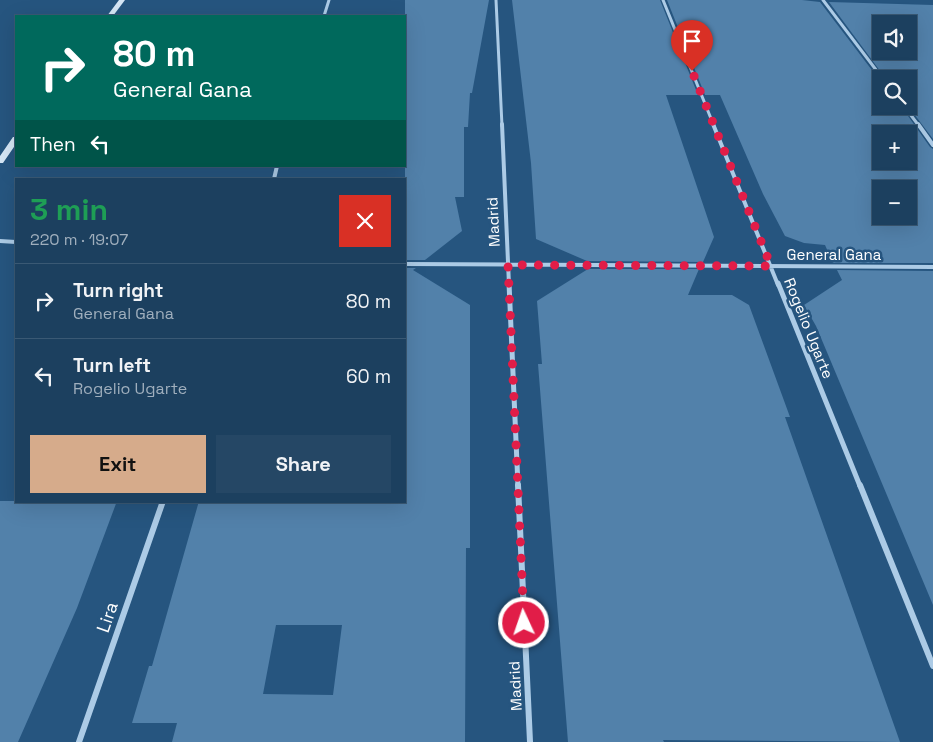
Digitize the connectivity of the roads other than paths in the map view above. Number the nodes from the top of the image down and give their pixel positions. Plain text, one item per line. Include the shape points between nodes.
1 (122, 0) edge
2 (329, 0) edge
3 (496, 0) edge
4 (663, 0) edge
5 (823, 0) edge
6 (111, 15) edge
7 (324, 15) edge
8 (876, 70) edge
9 (911, 115) edge
10 (15, 141) edge
11 (933, 145) edge
12 (0, 161) edge
13 (0, 240) edge
14 (15, 242) edge
15 (406, 264) edge
16 (508, 265) junction
17 (771, 266) junction
18 (933, 267) edge
19 (163, 503) edge
20 (933, 666) edge
21 (79, 742) edge
22 (530, 742) edge

1 - 6 main road
2 - 7 street
3 - 16 street, Madrid
4 - 17 street, Rogelio Ugarte
5 - 8 street
9 - 11 street
10 - 12 main road
13 - 14 street
15 - 16 street, General Gana
16 - 17 street, General Gana
16 - 22 street, Madrid
17 - 18 street, General Gana
17 - 20 street, Rogelio Ugarte
19 - 21 street, Lira

